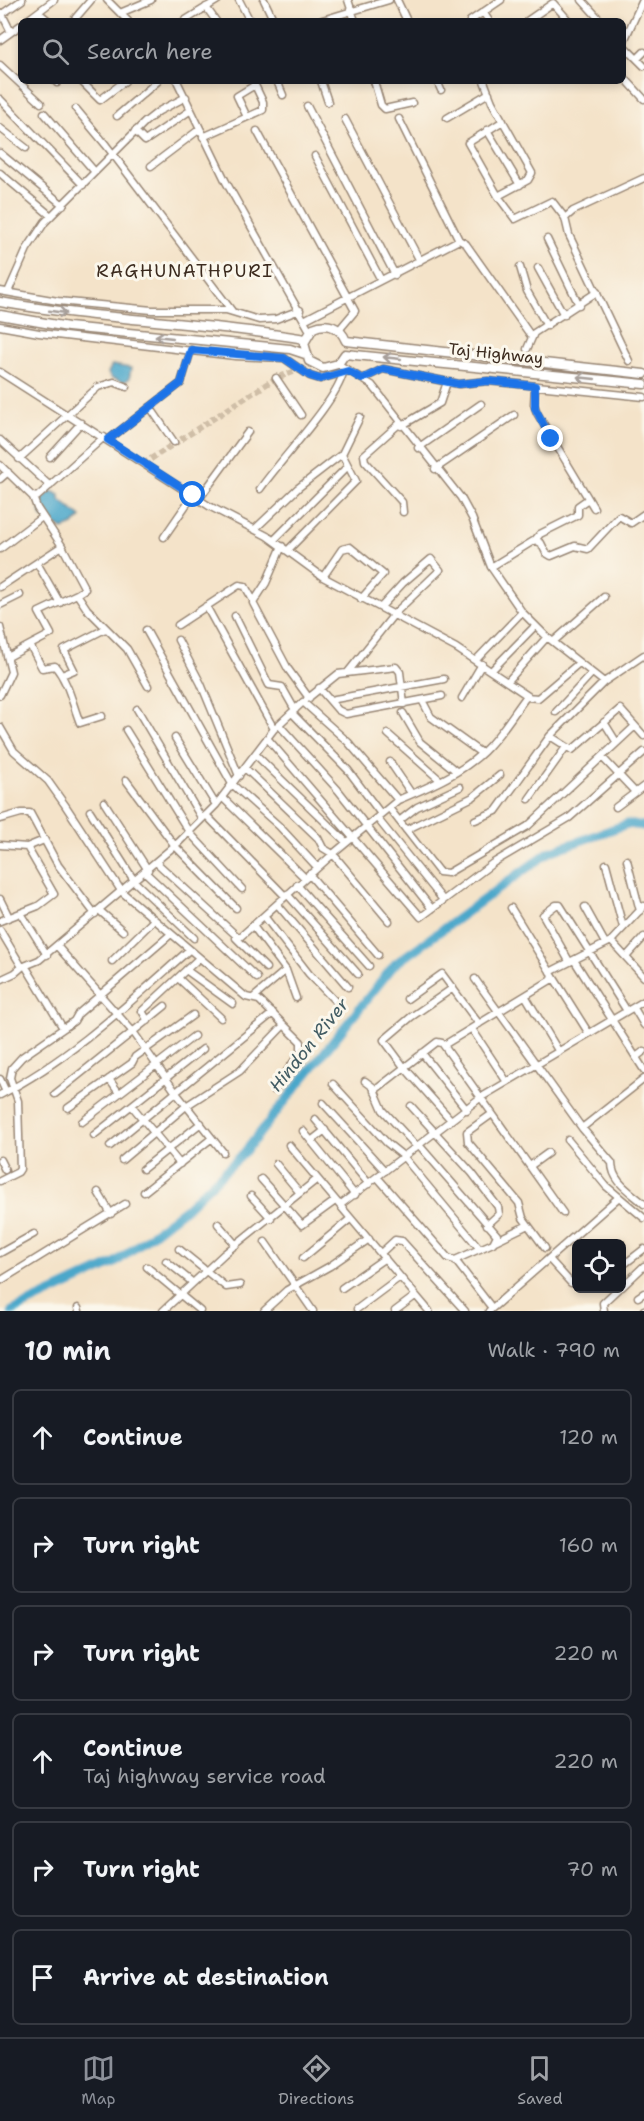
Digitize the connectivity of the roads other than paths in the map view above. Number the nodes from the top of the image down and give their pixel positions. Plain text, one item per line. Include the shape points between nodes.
1 (22, 0) edge
2 (54, 0) edge
3 (92, 0) edge
4 (107, 0) edge
5 (152, 0) edge
6 (218, 0) edge
7 (239, 0) edge
8 (264, 0) edge
9 (348, 0) edge
10 (389, 0) edge
11 (397, 0) edge
12 (501, 0) edge
13 (582, 0) edge
14 (643, 0) edge
15 (206, 7) junction
16 (352, 11) junction
17 (38, 12) junction
18 (483, 12) junction
19 (120, 13) junction
20 (30, 18) edge
21 (45, 18) edge
22 (76, 18) edge
23 (125, 18) edge
24 (189, 18) edge
25 (214, 18) edge
26 (248, 18) edge
27 (273, 18) edge
28 (329, 18) edge
29 (354, 18) edge
30 (406, 18) edge
31 (474, 18) edge
32 (487, 18) edge
33 (531, 18) edge
34 (566, 18) edge
35 (598, 18) edge
36 (18, 27) edge
37 (11, 32) junction
38 (626, 37) edge
39 (0, 40) edge
40 (626, 47) edge
41 (644, 52) edge
42 (637, 58) junction
43 (0, 65) edge
44 (644, 66) edge
45 (18, 78) edge
46 (626, 79) edge
47 (16, 80) joint
48 (20, 84) edge
49 (84, 84) edge
50 (121, 84) edge
51 (154, 84) edge
52 (179, 84) edge
53 (253, 84) edge
54 (254, 84) edge
55 (278, 84) edge
56 (322, 84) edge
57 (375, 84) edge
58 (438, 84) edge
59 (485, 84) edge
60 (441, 90) dead end
61 (489, 93) junction
62 (284, 95) dead end
63 (186, 98) junction
64 (0, 99) edge
65 (644, 99) edge
66 (328, 102) dead end
67 (41, 103) dead end
68 (412, 103) dead end
69 (307, 106) dead end
70 (76, 109) dead end
71 (191, 110) junction
72 (44, 113) dead end
73 (117, 116) dead end
74 (247, 117) junction
75 (447, 118) dead end
76 (345, 119) dead end
77 (399, 119) dead end
78 (502, 121) junction
79 (0, 128) edge
80 (200, 129) junction
81 (487, 130) junction
82 (135, 131) junction
83 (257, 131) dead end
84 (203, 137) junction
85 (26, 148) dead end
86 (0, 153) edge
87 (113, 154) junction
88 (315, 156) dead end
89 (151, 166) dead end
90 (95, 172) junction
91 (0, 173) edge
92 (644, 178) edge
93 (83, 185) junction
94 (520, 185) junction
95 (498, 196) junction
96 (63, 205) junction
97 (51, 216) junction
98 (565, 218) junction
99 (547, 239) dead end
100 (459, 240) junction
101 (420, 261) junction
102 (520, 267) dead end
103 (538, 268) dead end
104 (395, 275) junction
105 (381, 280) junction
106 (0, 291) edge
107 (8, 292) junction
108 (597, 292) junction
109 (348, 297) junction
110 (0, 302) edge
111 (579, 305) junction
112 (300, 310) junction
113 (232, 311) junction
114 (0, 315) edge
115 (564, 315) junction
116 (306, 319) junction
117 (260, 320) junction
118 (0, 326) edge
119 (547, 326) junction
120 (339, 330) junction
121 (310, 331) junction
122 (268, 333) junction
123 (531, 336) junction
124 (305, 339) junction
125 (527, 349) dead end
126 (191, 350) junction
127 (305, 354) junction
128 (629, 361) dead end
129 (338, 364) junction
130 (345, 372) junction
131 (0, 373) edge
132 (644, 374) edge
133 (276, 378) dead end
134 (362, 379) junction
135 (447, 382) junction
136 (644, 384) edge
137 (535, 386) junction
138 (127, 387) dead end
139 (644, 397) edge
140 (481, 404) dead end
141 (150, 407) junction
142 (68, 415) junction
143 (301, 415) dead end
144 (514, 415) dead end
145 (360, 417) dead end
146 (81, 423) junction
147 (400, 425) junction
148 (248, 432) dead end
149 (106, 438) junction
150 (0, 440) edge
151 (174, 442) dead end
152 (418, 448) junction
153 (342, 454) junction
154 (50, 458) dead end
155 (19, 459) junction
156 (0, 465) edge
157 (347, 467) junction
158 (435, 469) junction
159 (8, 472) junction
160 (0, 479) edge
161 (50, 486) junction
162 (260, 489) dead end
163 (33, 497) junction
164 (196, 497) junction
165 (588, 499) junction
166 (594, 508) dead end
167 (403, 512) dead end
168 (644, 514) edge
169 (42, 517) junction
170 (255, 529) junction
171 (164, 537) dead end
172 (274, 540) junction
173 (535, 540) junction
174 (62, 546) junction
175 (285, 548) junction
176 (0, 549) edge
177 (37, 564) junction
178 (491, 567) junction
179 (323, 577) junction
180 (0, 587) edge
181 (77, 594) junction
182 (20, 595) dead end
183 (604, 597) dead end
184 (361, 599) junction
185 (253, 600) junction
186 (60, 603) junction
187 (0, 605) edge
188 (206, 606) junction
189 (381, 607) junction
190 (522, 612) junction
191 (394, 613) junction
192 (235, 616) dead end
193 (178, 625) dead end
194 (535, 626) junction
195 (0, 627) edge
196 (105, 628) junction
197 (146, 630) dead end
198 (547, 637) junction
199 (178, 640) dead end
200 (554, 641) junction
201 (30, 645) junction
202 (8, 657) junction
203 (642, 660) edge
204 (479, 662) junction
205 (579, 663) junction
206 (492, 670) junction
207 (348, 672) junction
208 (592, 673) junction
209 (62, 675) junction
210 (444, 678) dead end
211 (508, 681) junction
212 (604, 682) junction
213 (148, 686) dead end
214 (402, 686) junction
215 (319, 688) junction
216 (0, 695) edge
217 (442, 696) dead end
218 (528, 696) junction
219 (462, 698) dead end
220 (307, 700) junction
221 (330, 700) junction
222 (422, 700) junction
223 (404, 704) junction
224 (137, 709) dead end
225 (294, 712) junction
226 (556, 712) dead end
227 (403, 713) dead end
228 (102, 716) dead end
229 (603, 722) junction
230 (635, 726) junction
231 (0, 727) edge
232 (277, 727) junction
233 (126, 730) dead end
234 (387, 734) dead end
235 (550, 736) junction
236 (644, 736) edge
237 (175, 738) dead end
238 (267, 738) junction
239 (8, 741) junction
240 (617, 743) junction
241 (0, 745) edge
242 (566, 747) junction
243 (644, 752) edge
244 (481, 753) junction
245 (255, 754) junction
246 (602, 757) junction
247 (390, 762) dead end
248 (245, 768) junction
249 (456, 771) junction
250 (618, 772) junction
251 (500, 775) dead end
252 (239, 776) junction
253 (126, 780) dead end
254 (440, 780) junction
255 (232, 784) junction
256 (644, 786) edge
257 (459, 787) dead end
258 (635, 792) junction
259 (411, 793) junction
260 (222, 797) junction
261 (529, 799) dead end
262 (398, 800) junction
263 (104, 802) dead end
264 (216, 805) junction
265 (616, 807) dead end
266 (389, 808) junction
267 (90, 811) dead end
268 (379, 816) junction
269 (204, 817) junction
270 (0, 819) edge
271 (475, 820) dead end
272 (399, 821) junction
273 (366, 826) junction
274 (405, 830) junction
275 (189, 832) junction
276 (352, 837) junction
277 (44, 840) junction
278 (346, 842) junction
279 (0, 845) edge
280 (175, 846) junction
281 (27, 847) junction
282 (333, 854) junction
283 (627, 860) dead end
284 (157, 863) junction
285 (606, 864) dead end
286 (317, 867) junction
287 (147, 872) junction
288 (307, 876) junction
289 (135, 882) junction
290 (297, 885) junction
291 (242, 889) dead end
292 (122, 892) junction
293 (286, 895) junction
294 (0, 899) edge
295 (443, 900) junction
296 (277, 904) junction
297 (585, 906) dead end
298 (236, 908) dead end
299 (511, 908) dead end
300 (432, 909) junction
301 (642, 909) edge
302 (21, 913) junction
303 (98, 913) junction
304 (264, 916) junction
305 (9, 917) junction
306 (154, 920) junction
307 (0, 921) edge
308 (389, 921) dead end
309 (253, 926) junction
310 (623, 927) junction
311 (0, 930) edge
312 (123, 931) dead end
313 (171, 934) junction
314 (644, 937) edge
315 (194, 938) dead end
316 (236, 938) junction
317 (608, 942) junction
318 (57, 946) junction
319 (189, 950) junction
320 (589, 952) junction
321 (47, 955) junction
322 (378, 955) dead end
323 (626, 957) junction
324 (199, 958) junction
325 (111, 961) dead end
326 (572, 961) junction
327 (369, 966) dead end
328 (24, 967) junction
329 (266, 968) dead end
330 (186, 970) junction
331 (286, 970) junction
332 (358, 974) dead end
333 (643, 974) edge
334 (552, 975) junction
335 (178, 978) junction
336 (257, 978) dead end
337 (475, 979) dead end
338 (0, 980) edge
339 (348, 987) dead end
340 (453, 988) junction
341 (102, 994) junction
342 (526, 997) junction
343 (253, 998) junction
344 (296, 998) dead end
345 (407, 999) dead end
346 (336, 1001) dead end
347 (644, 1001) edge
348 (233, 1004) dead end
349 (165, 1006) dead end
350 (634, 1008) junction
351 (627, 1011) junction
352 (118, 1012) junction
353 (273, 1013) junction
354 (500, 1013) junction
355 (193, 1016) dead end
356 (222, 1018) dead end
357 (611, 1019) junction
358 (148, 1021) junction
359 (479, 1024) junction
360 (284, 1025) junction
361 (644, 1025) edge
362 (63, 1028) junction
363 (472, 1029) junction
364 (588, 1032) junction
365 (134, 1033) junction
366 (194, 1036) dead end
367 (444, 1045) junction
368 (146, 1048) junction
369 (203, 1049) dead end
370 (644, 1051) edge
371 (559, 1052) junction
372 (422, 1053) junction
373 (636, 1057) junction
374 (156, 1063) junction
375 (536, 1065) junction
376 (404, 1067) junction
377 (644, 1070) edge
378 (166, 1078) junction
379 (0, 1079) edge
380 (109, 1079) junction
381 (644, 1079) edge
382 (365, 1082) dead end
383 (507, 1082) junction
384 (333, 1084) dead end
385 (15, 1087) junction
386 (274, 1090) dead end
387 (374, 1091) junction
388 (3, 1093) edge
389 (119, 1093) junction
390 (56, 1094) dead end
391 (177, 1094) junction
392 (480, 1098) junction
393 (323, 1103) dead end
394 (132, 1106) junction
395 (186, 1106) junction
396 (411, 1106) dead end
397 (68, 1108) dead end
398 (467, 1110) junction
399 (492, 1114) junction
400 (315, 1119) dead end
401 (451, 1120) junction
402 (143, 1121) junction
403 (82, 1122) dead end
404 (201, 1124) junction
405 (582, 1128) junction
406 (325, 1130) junction
407 (303, 1131) dead end
408 (433, 1133) junction
409 (154, 1134) junction
410 (94, 1135) dead end
411 (212, 1138) junction
412 (568, 1140) dead end
413 (311, 1141) junction
414 (289, 1145) dead end
415 (417, 1145) junction
416 (110, 1146) dead end
417 (167, 1150) junction
418 (223, 1152) dead end
419 (548, 1153) dead end
420 (402, 1155) junction
421 (0, 1160) edge
422 (122, 1160) dead end
423 (180, 1164) junction
424 (276, 1164) dead end
425 (530, 1166) junction
426 (143, 1169) dead end
427 (5, 1170) dead end
428 (385, 1171) junction
429 (378, 1178) junction
430 (261, 1179) dead end
431 (316, 1180) junction
432 (616, 1180) junction
433 (0, 1181) edge
434 (369, 1184) junction
435 (606, 1186) junction
436 (98, 1192) dead end
437 (144, 1192) dead end
438 (300, 1193) junction
439 (355, 1195) junction
440 (250, 1196) dead end
441 (619, 1197) junction
442 (338, 1203) junction
443 (125, 1204) dead end
444 (644, 1204) edge
445 (285, 1206) junction
446 (563, 1213) dead end
447 (111, 1214) junction
448 (271, 1218) junction
449 (644, 1218) edge
450 (350, 1219) junction
451 (218, 1224) dead end
452 (487, 1225) junction
453 (528, 1225) junction
454 (34, 1234) dead end
455 (369, 1239) junction
456 (495, 1241) junction
457 (265, 1242) dead end
458 (236, 1245) junction
459 (545, 1248) dead end
460 (179, 1249) dead end
461 (480, 1249) junction
462 (644, 1249) edge
463 (0, 1254) edge
464 (383, 1255) junction
465 (303, 1258) dead end
466 (455, 1260) junction
467 (550, 1260) junction
468 (166, 1261) dead end
469 (626, 1262) edge
470 (644, 1266) edge
471 (147, 1267) dead end
472 (206, 1271) junction
473 (400, 1277) junction
474 (0, 1281) edge
475 (192, 1282) junction
476 (626, 1282) edge
477 (572, 1283) edge
478 (240, 1285) dead end
479 (297, 1285) junction
480 (342, 1288) dead end
481 (614, 1293) edge
482 (180, 1295) junction
483 (415, 1296) junction
484 (357, 1309) dead end
485 (490, 1310) edge
486 (163, 1311) edge
487 (200, 1311) edge
488 (264, 1311) edge
489 (313, 1311) edge
490 (396, 1311) edge
491 (429, 1311) edge
492 (465, 1311) edge
493 (604, 1311) edge

1 - 37 street via 2,14
2 - 17 street
3 - 22 street
4 - 19 street
5 - 19 street
6 - 15 street
7 - 26 street
8 - 27 street
9 - 16 street
10 - 16 street
11 - 30 street
12 - 18 street
13 - 35 street
14 - 38 street
15 - 24 street
15 - 25 street
16 - 28 street
16 - 29 street
17 - 20 street
17 - 21 street
18 - 31 street
18 - 32 street
19 - 23 street
33 - 34 street via 553,3
36 - 37 street
37 - 39 street
40 - 42 street
41 - 42 street
42 - 44 street
43 - 47 street
45 - 47 street
46 - 65 street
48 - 67 street
49 - 50 street via 100,100
51 - 73 street
52 - 63 street
53 - 74 street via 237,96
54 - 74 street via 264,107
55 - 62 street
56 - 66 street
57 - 68 street via 385,109
58 - 60 street
59 - 61 street
61 - 75 street
61 - 78 street
63 - 71 street
63 - 82 street via 159,111
64 - 93 street
69 - 104 street
70 - 87 street
71 - 80 street
71 - 82 street via 145,141
72 - 90 street
74 - 84 street
76 - 101 street
77 - 100 street
78 - 81 street
78 - 94 street via 532,172
79 - 85 street
80 - 84 street
80 - 89 street
81 - 94 street
81 - 95 street via 469,140 468,146
82 - 87 street
83 - 109 street
84 - 112 street
86 - 96 street
87 - 90 street
87 - 113 street
88 - 105 street
90 - 93 street
91 - 97 street
92 - 98 street
93 - 96 street
94 - 95 street
95 - 98 street via 515,219 552,201
96 - 97 street
97 - 107 street via 27,249
98 - 108 street via 569,235
99 - 111 street
100 - 101 street
100 - 123 street via 466,244
101 - 104 street
102 - 119 street via 526,288
103 - 115 street
104 - 105 street
105 - 109 street
106 - 107 street
107 - 113 street via 152,310
108 - 111 street
108 - 128 street
109 - 116 street
109 - 120 street via 355,311
110 -> 122 main road via 62,313
111 - 115 street
112 - 116 street
112 - 117 street
113 - 117 street
127 -> 114 main road via 68,327
115 - 119 street
116 - 121 street
117 - 122 street
118 - 126 street
119 - 123 street
120 - 121 main road via 324,325
120 - 132 main road via 346,341
121 - 124 main road
122 - 124 main road
123 - 125 street
124 - 127 main road
126 - 130 street via 284,358 320,379
126 - 141 street via 181,383
127 - 129 main road via 319,367
129 - 130 street
136 -> 129 main road, Taj Highway via 345,354
130 - 134 street
130 - 162 street via 318,415
131 - 142 street
133 - 143 street
134 - 135 street via 383,369
134 - 147 street via 375,390
135 - 137 street
135 - 147 street via 440,403
137 - 139 street
137 - 165 street via 537,413
138 - 142 street via 105,382
140 - 152 street
141 - 149 street
141 - 151 street
142 - 146 street
142 - 155 street
144 - 158 street
145 - 153 street
146 - 149 street
146 - 154 street
147 - 152 street
147 - 167 street via 364,455 402,502
148 - 164 street
149 - 161 street
149 - 164 street
150 - 155 street
152 - 158 street
153 - 157 street
153 - 170 street
155 - 161 street
156 - 159 street
157 - 172 street
157 - 175 street via 355,483
158 - 178 street via 468,509
159 - 160 street
159 - 163 street
161 - 163 street
163 - 169 street
164 - 170 street
164 - 171 street
165 - 166 street
165 - 173 street via 578,504 578,515
168 - 173 street via 631,523 619,516 588,549 575,546 551,556
169 - 174 street
169 - 176 street
170 - 172 street
172 - 175 street
173 - 178 street
174 - 177 street
174 - 181 street via 85,589
175 - 179 street
175 - 185 street
177 - 180 street
177 - 186 street
178 - 190 street
179 - 184 street
179 - 184 street via 342,549 350,546 383,574
181 - 186 street
181 - 196 street
182 - 187 street
183 - 200 street
184 - 189 street
185 - 188 street via 239,585
185 - 220 street
186 - 201 street via 39,612 51,634
188 - 193 street
188 - 232 street
189 - 191 street
189 - 191 street via 431,559 440,570
190 - 194 street
190 - 204 street
191 - 204 street
191 - 207 street
192 - 225 street via 268,685 282,687
194 - 198 street
194 - 206 street
195 - 202 street
196 - 209 street via 64,651 74,670
196 - 213 street via 127,649
197 - 255 street
198 - 200 street
198 - 211 street
199 - 252 street
200 - 205 street
201 - 202 street
201 - 209 street via 42,668 55,666
202 - 216 street via 11,672
203 - 212 street
204 - 206 street
204 - 219 street
205 - 208 street
205 - 218 street via 538,698
206 - 211 street
207 - 214 street via 396,667
207 - 215 street via 332,677
208 - 212 street
208 - 226 street
209 - 228 street via 80,723
210 - 214 street
211 - 218 street
212 - 235 street
214 - 221 street
214 - 223 street
215 - 220 street
215 - 221 street
217 - 222 street
218 - 244 street
220 - 225 street
220 - 262 street
221 - 223 street via 346,714
222 - 223 street
222 - 244 street via 431,717
224 - 269 street
225 - 232 street
225 - 268 street via 348,770
227 - 249 street via 420,742
229 - 230 street via 620,709
229 - 240 street
229 - 242 street via 575,749
230 - 236 street
230 - 240 street
231 - 239 street
232 - 238 street
232 - 273 street via 338,790
233 - 275 street
234 - 254 street
235 - 242 street
235 - 271 street via 495,811
237 - 264 street
238 - 245 street
238 - 276 street
239 - 241 street
239 - 292 street via 20,758 48,781
240 - 246 street
242 - 261 street
243 - 250 street
244 - 249 street
245 - 248 street
245 - 278 street
246 - 250 street
246 - 274 street via 528,826 448,873 439,872
247 - 259 street
248 - 252 street
248 - 282 street
249 - 254 street
250 - 258 street
250 - 295 street via 569,818 521,845
251 - 274 street via 473,797
252 - 255 street
253 - 280 street
254 - 259 street
255 - 260 street
255 - 286 street
256 - 258 street
257 - 272 street via 417,807
258 - 265 street
259 - 262 street
260 - 264 street
260 - 288 street
262 - 266 street
263 - 287 street
264 - 269 street
266 - 268 street
266 - 272 street
267 - 289 street
268 - 273 street
268 - 295 street
269 - 275 street
269 - 293 street
270 - 277 street via 28,812
272 - 274 street
273 - 276 street
273 - 300 street
275 - 280 street
275 - 291 street
276 - 278 street
276 - 300 street via 419,915
277 - 281 street
277 - 303 street via 71,885
278 - 282 street
279 - 281 street
280 - 284 street
280 - 298 street
281 - 302 street via 54,894
282 - 286 street
282 - 308 street
283 - 301 street
284 - 287 street
284 - 316 street
285 - 310 street
286 - 288 street
287 - 289 street
287 - 336 street
288 - 290 street
288 - 322 street
289 - 292 street
289 - 315 street
290 - 293 street
290 - 327 street
292 - 303 street
292 - 306 street
293 - 296 street
293 - 332 street
294 - 305 street
295 - 300 street
296 - 304 street
296 - 339 street
297 - 317 street
299 - 334 street
301 - 310 street
302 - 305 street
302 - 321 street
303 - 312 street
303 - 318 street
304 - 309 street
304 - 346 street via 309,974
305 - 307 street
306 - 313 street
306 - 325 street
309 - 316 street
309 - 331 street
310 - 317 street
311 - 328 street
313 - 319 street
313 - 341 street
314 - 323 street
316 - 329 street
317 - 320 street
317 - 323 street
318 - 321 street
318 - 341 street
319 - 324 street
319 - 352 street
320 - 326 street
320 - 326 street via 560,905 556,905 543,915
320 - 351 street
321 - 328 street
323 - 333 street
324 - 330 street
324 - 343 street via 246,997
326 - 334 street
326 - 357 street
328 - 338 street
328 - 362 street
330 - 335 street
330 - 348 street
331 - 343 street
331 - 344 street
334 - 342 street
334 - 364 street
335 - 356 street
335 - 358 street via 142,1011
337 - 354 street
340 - 345 street via 441,974
340 - 359 street
340 - 376 street via 385,1038 385,1045
341 - 352 street
341 - 362 street
342 - 354 street
342 - 371 street
343 - 353 street
347 - 350 street
349 - 358 street
350 - 351 street
350 - 361 street
351 - 357 street
352 - 365 street
352 - 385 street
353 - 360 street
353 - 391 street
354 - 359 street
354 - 375 street
355 - 368 street
357 - 364 street
357 - 373 street
358 - 365 street
359 - 363 street
360 - 386 street via 303,1046
360 - 395 street via 240,1071
362 - 385 street via 17,1061 10,1076
363 - 367 street
363 - 383 street
364 - 371 street
365 - 368 street
365 - 390 street
366 - 374 street
367 - 372 street via 437,1042
367 - 392 street
368 - 374 street
368 - 380 street
369 - 378 street
370 - 373 street
371 - 375 street
372 - 376 street
372 - 398 street
373 - 377 street
374 - 378 street
374 - 389 street
375 - 383 street
375 - 405 street
376 - 387 street
376 - 401 street
378 - 391 street
378 - 394 street
379 - 388 street
380 - 389 street
380 - 397 street
381 - 405 street
382 - 387 street
383 - 392 street
384 - 420 street
385 - 388 street
385 - 433 street via 19,1171
387 - 415 street via 383,1110
389 - 403 street
391 - 395 street
391 - 402 street
392 - 398 street
392 - 399 street
393 - 428 street
394 - 402 street
394 - 410 street
395 - 404 street
395 - 409 street
396 - 408 street
398 - 401 street
399 - 425 street
399 - 453 street via 470,1128 468,1142 519,1203
400 - 406 street
401 - 408 street
402 - 409 street
402 - 416 street
404 - 411 street
404 - 417 street
405 - 432 street via 612,1163
406 - 413 street
406 - 434 street
407 - 413 street
408 - 415 street
408 - 452 street via 498,1207 499,1214
409 - 417 street
409 - 422 street
411 - 418 street
411 - 423 street
412 - 435 street
413 - 439 street
414 - 431 street
415 - 420 street
415 - 452 street
417 - 423 street
417 - 426 street
419 - 425 street
420 - 428 street
420 - 461 street
421 - 427 street
423 - 437 street
424 - 438 street
425 - 446 street
428 - 429 street
429 - 434 street
429 - 466 street via 448,1258
430 - 445 street
431 - 438 street
431 - 442 street
432 - 435 street
432 - 444 street
434 - 439 street
435 - 441 street
436 - 447 street
438 - 445 street
439 - 442 street
440 - 448 street
441 - 449 street
441 - 467 street
442 - 445 street via 303,1225
442 - 450 street
443 - 447 street
445 - 448 street
447 - 474 street
448 - 458 street
450 - 455 street
450 - 465 street
451 - 458 street
452 - 456 street via 497,1235
453 - 456 street
453 - 459 street
454 - 463 street
455 - 464 street
455 - 479 street
456 - 461 street
457 - 479 street
458 - 472 street
460 - 472 street
461 - 466 street
462 - 469 street
464 - 473 street
464 - 480 street
464 - 492 street via 395,1240 402,1241
466 - 485 street
467 - 477 street
467 - 485 street
468 - 475 street
470 - 476 street
471 - 482 street
472 - 475 street
472 - 478 street via 229,1288
473 - 483 street
473 - 484 street
475 - 482 street
479 - 488 street
479 - 489 street
481 - 493 street via 603,1303
482 - 486 street
482 - 487 street
483 - 490 street
483 - 491 street

